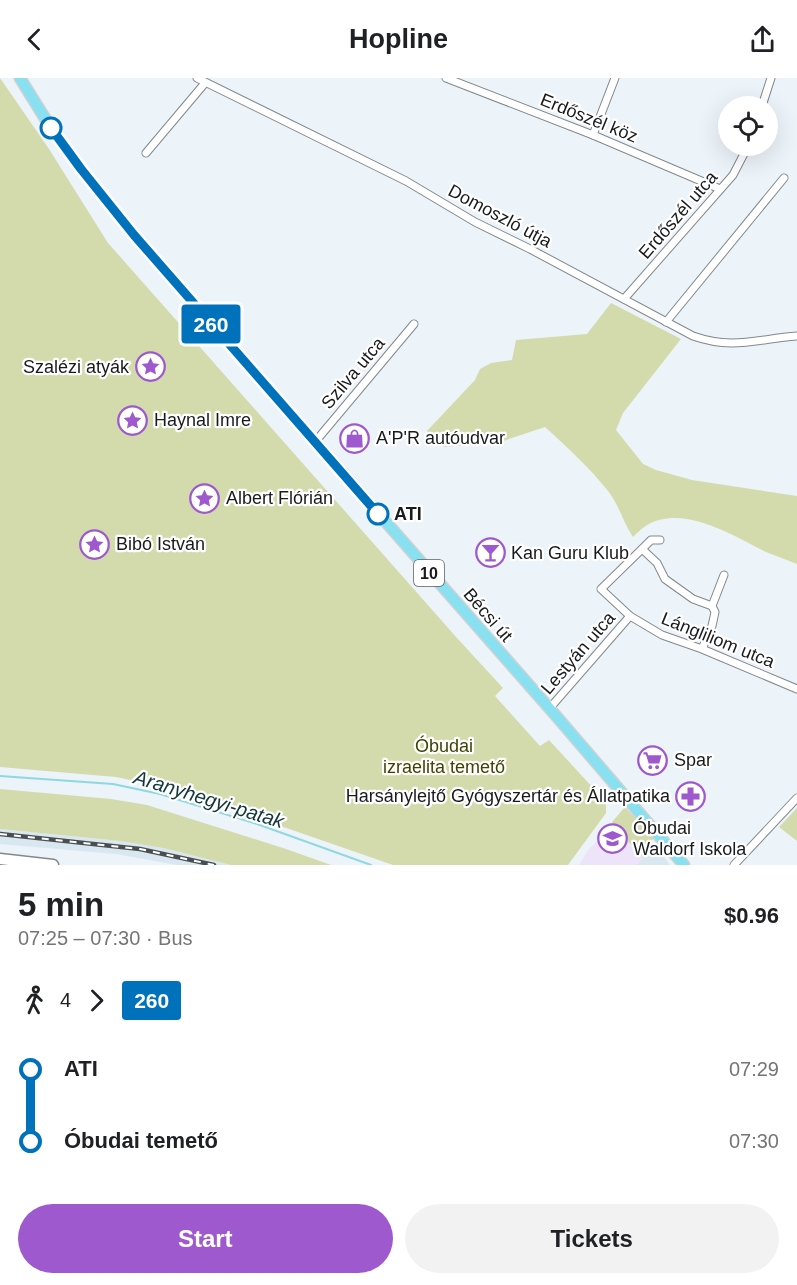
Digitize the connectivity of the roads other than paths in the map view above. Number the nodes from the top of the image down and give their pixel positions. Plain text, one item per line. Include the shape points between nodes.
1 (20, 78) edge
2 (197, 78) edge
3 (446, 78) edge
4 (615, 78) edge
5 (771, 78) edge
6 (206, 83) junction
7 (765, 96) edge
8 (593, 135) junction
9 (146, 153) dead end
10 (743, 156) edge
11 (784, 178) dead end
12 (720, 189) junction
13 (624, 299) junction
14 (666, 322) junction
15 (414, 324) dead end
16 (797, 336) edge
17 (315, 442) junction
18 (660, 540) dead end
19 (642, 549) junction
20 (724, 575) dead end
21 (712, 606) junction
22 (630, 616) junction
23 (702, 649) junction
24 (797, 689) edge
25 (549, 709) junction
26 (797, 798) edge
27 (0, 859) edge
28 (53, 865) edge
29 (684, 865) edge
30 (734, 865) edge

1 - 17 main road, Bécsi út / 10 via 51,128 134,235
2 - 6 street, Domoszló útja
3 - 8 street, Erdőszél köz
4 - 8 street
5 - 7 street
6 - 9 street
6 - 13 street, Domoszló útja via 406,181 475,222
8 - 12 street, Erdőszél köz
10 - 12 street, Erdőszél utca
11 - 14 street
12 - 13 street, Erdőszél utca
13 - 14 street, Domoszló útja
14 - 16 street, Domoszló útja via 693,336 721,343
15 - 17 street, Szilva utca
17 - 25 main road, Bécsi út / 10
18 - 19 street via 651,540
19 - 21 street via 657,563 665,579 693,600
19 - 22 street, Lángliliom utca via 601,589
20 - 21 street
21 - 23 street via 712,626
22 - 23 street, Lángliliom utca via 662,636
22 - 25 street, Lestyán utca
23 - 24 street, Lángliliom utca
25 - 29 main road, Bécsi út / 10
26 - 30 street
27 - 28 street

